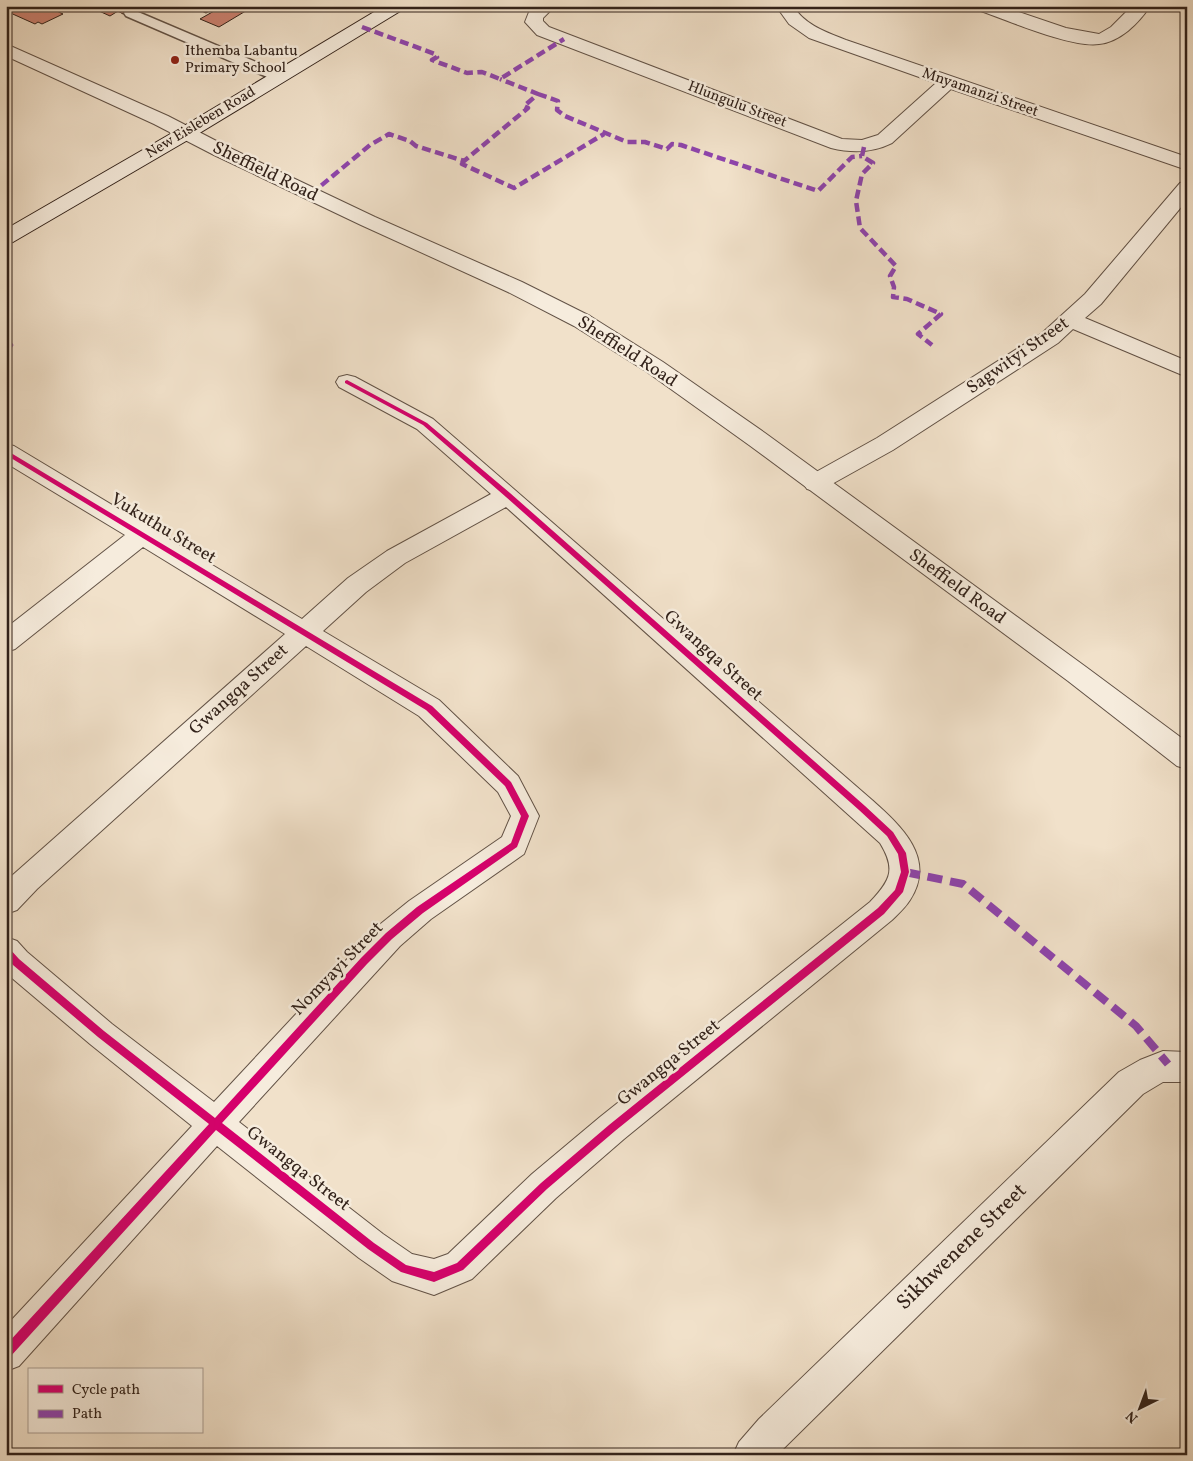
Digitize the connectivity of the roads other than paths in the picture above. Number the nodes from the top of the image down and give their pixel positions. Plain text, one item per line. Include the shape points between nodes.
1 (396, 6) edge
2 (547, 6) edge
3 (784, 6) edge
4 (984, 6) edge
5 (1142, 6) edge
6 (131, 13) dead end
7 (6, 49) edge
8 (279, 77) junction
9 (948, 82) junction
10 (186, 133) junction
11 (1187, 164) edge
12 (1187, 187) edge
13 (6, 238) edge
14 (1071, 320) junction
15 (1187, 370) edge
16 (347, 382) dead end
17 (6, 452) edge
18 (815, 483) junction
19 (508, 494) junction
20 (144, 534) junction
21 (305, 632) junction
22 (6, 642) edge
23 (1187, 758) edge
24 (6, 901) edge
25 (6, 951) edge
26 (1187, 1067) edge
27 (216, 1123) junction
28 (6, 1353) edge
29 (752, 1455) edge

1 - 8 street, New Eisleben Road
2 - 9 street, Hlungulu Street via 534,16 534,22 543,31 851,146 864,147 885,139
3 - 9 street, Mnyamanzi Street via 791,18 808,31
4 - 5 street via 1080,38 1100,39 1114,33
6 - 8 lane
7 - 10 street, Sheffield Road
8 - 10 street, New Eisleben Road
9 - 11 street, Mnyamanzi Street
10 - 13 street, New Eisleben Road
10 - 18 street, Sheffield Road via 582,321 655,367
12 - 14 street, Sagwityi Street via 1093,299
14 - 15 street
14 - 18 street, Sagwityi Street via 1026,356 885,444
16 - 19 street via 425,424
17 - 20 street, Vukuthu Street
18 - 23 street, Sheffield Road
19 - 21 street, Gwangqa Street via 396,557 357,585
19 - 27 street, Gwangqa Street via 890,834 902,853 905,872 899,892 882,911 566,1167 460,1266 434,1277 404,1269 377,1250
20 - 21 street, Vukuthu Street
20 - 22 street
21 - 24 street, Gwangqa Street
21 - 27 street, Nomyayi Street via 429,708 508,784 525,816 514,845 388,936
25 - 27 street, Gwangqa Street via 101,1034
26 - 29 street, Sikhwenene Street via 1168,1064 1132,1083
27 - 28 street, Nomyayi Street

